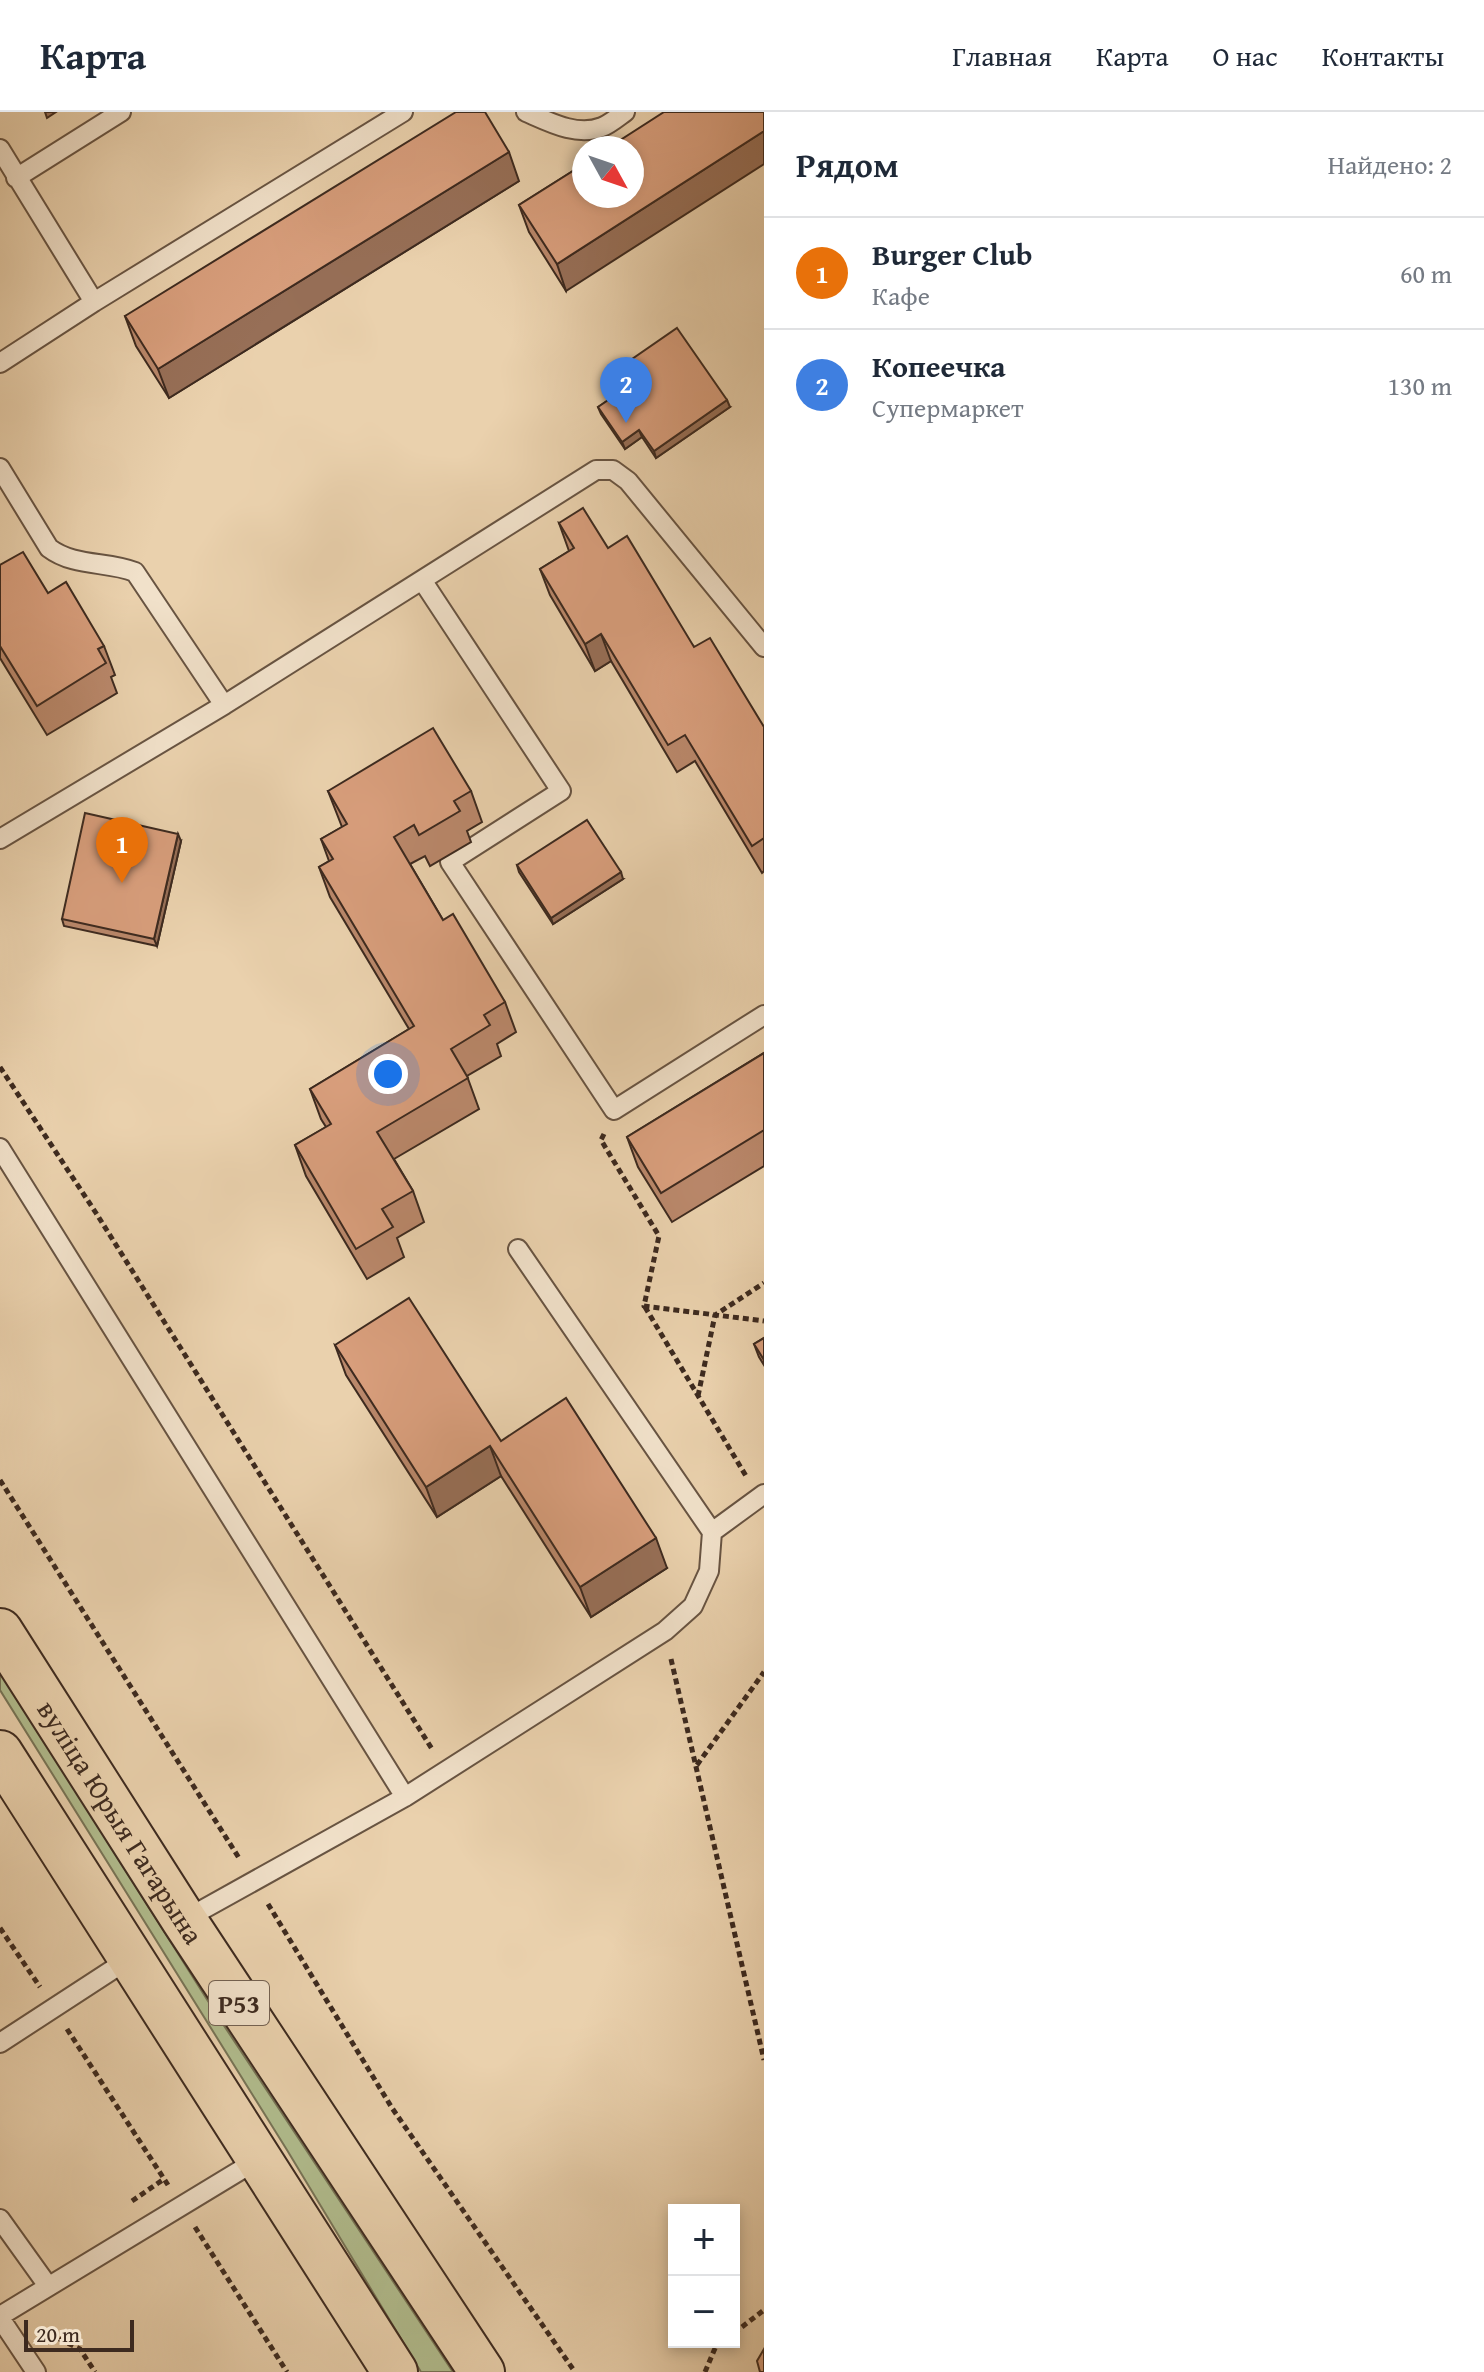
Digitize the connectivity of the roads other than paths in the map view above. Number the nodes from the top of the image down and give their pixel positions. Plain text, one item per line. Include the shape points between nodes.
1 (121, 112) edge
2 (403, 112) edge
3 (526, 112) edge
4 (625, 112) edge
5 (557, 120) edge
6 (0, 149) edge
7 (16, 178) junction
8 (94, 302) junction
9 (0, 363) edge
10 (0, 468) edge
11 (422, 580) junction
12 (764, 647) edge
13 (224, 705) junction
14 (0, 839) edge
15 (764, 1015) edge
16 (0, 1148) edge
17 (518, 1249) dead end
18 (762, 1496) edge
19 (712, 1532) junction
20 (0, 1631) edge
21 (0, 1753) edge
22 (405, 1797) junction
23 (184, 1920) junction
24 (132, 1957) junction
25 (0, 2043) edge
26 (259, 2159) junction
27 (0, 2219) edge
28 (48, 2286) junction
29 (2, 2316) edge
30 (36, 2372) edge
31 (395, 2372) edge
32 (482, 2372) edge

1 - 7 lane
2 - 8 lane
3 - 5 lane
4 - 5 lane via 586,130
6 - 7 lane
7 - 8 lane
8 - 9 lane
10 - 13 lane via 59,556 135,572
11 - 12 lane via 596,470 613,470 628,481
11 - 13 lane
11 - 15 lane via 561,791 450,862 614,1110
13 - 14 lane
16 - 22 lane
17 - 19 lane
18 - 19 lane
19 - 22 lane via 709,1571 693,1606 665,1631
20 - 23 main road, вуліца Юрыя Гагарына / Р53
21 - 24 main road, Р53
22 - 23 lane
23 - 32 main road, вуліца Юрыя Гагарына / Р53
24 - 25 lane
24 - 26 main road, Р53
26 - 28 lane
26 - 31 main road, Р53
27 - 28 lane
28 - 29 lane
29 - 30 lane

